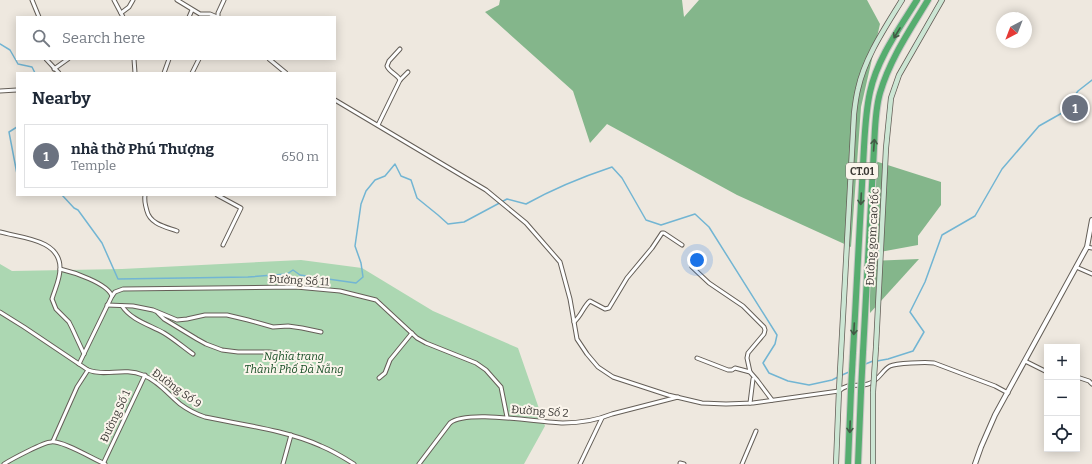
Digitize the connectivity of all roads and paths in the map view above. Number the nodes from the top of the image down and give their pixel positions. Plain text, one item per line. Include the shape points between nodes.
1 (32, 0) edge
2 (114, 0) edge
3 (133, 0) edge
4 (177, 0) edge
5 (224, 0) edge
6 (902, 0) edge
7 (917, 0) edge
8 (928, 0) edge
9 (942, 0) edge
10 (192, 10) junction
11 (121, 13) junction
12 (39, 16) edge
13 (122, 16) edge
14 (189, 16) edge
15 (215, 16) edge
16 (218, 16) edge
17 (400, 49) dead end
18 (47, 60) edge
19 (67, 60) edge
20 (134, 60) edge
21 (169, 60) edge
22 (198, 60) edge
23 (270, 60) edge
24 (54, 69) junction
25 (57, 72) edge
26 (136, 72) edge
27 (164, 72) edge
28 (192, 72) edge
29 (285, 72) edge
30 (408, 72) dead end
31 (400, 80) junction
32 (16, 90) edge
33 (0, 91) edge
34 (336, 101) edge
35 (378, 125) junction
36 (145, 196) edge
37 (219, 196) edge
38 (1092, 220) edge
39 (177, 230) dead end
40 (0, 232) edge
41 (223, 245) dead end
42 (682, 245) dead end
43 (1090, 248) edge
44 (692, 267) dead end
45 (1076, 267) junction
46 (60, 269) junction
47 (1092, 274) edge
48 (112, 296) junction
49 (107, 305) junction
50 (122, 306) junction
51 (157, 311) junction
52 (0, 312) edge
53 (574, 322) junction
54 (322, 332) dead end
55 (412, 333) junction
56 (84, 354) junction
57 (193, 354) dead end
58 (313, 358) dead end
59 (697, 358) dead end
60 (1025, 361) junction
61 (79, 364) junction
62 (88, 370) junction
63 (1044, 370) edge
64 (750, 372) junction
65 (145, 375) junction
66 (379, 378) dead end
67 (1080, 378) edge
68 (753, 379) dead end
69 (1092, 384) edge
70 (839, 391) junction
71 (1008, 393) junction
72 (679, 397) junction
73 (772, 400) junction
74 (750, 403) junction
75 (507, 418) junction
76 (602, 418) junction
77 (756, 431) dead end
78 (291, 435) junction
79 (53, 441) junction
80 (680, 463) dead end
81 (4, 464) edge
82 (103, 464) edge
83 (283, 464) edge
84 (354, 464) edge
85 (419, 464) edge
86 (580, 464) edge
87 (684, 464) edge
88 (742, 464) edge
89 (836, 464) edge
90 (848, 464) edge
91 (858, 464) edge
92 (873, 464) edge
93 (976, 464) edge

1 - 12 street
2 - 11 street
3 - 11 street
4 - 10 street
5 - 16 street
6 - 70 main road via 868,61 858,88 854,114
7 -> 90 highway, CT.01, bridge via 879,66 870,91 866,115
91 -> 8 highway, CT.01, bridge via 879,94 888,70
9 - 92 main road, Đường gom cao tốc, bridge via 899,75 891,98 873,392
10 - 14 street
10 - 15 street
11 - 13 street
17 - 31 street via 387,66
18 - 24 street
19 - 24 street
20 - 26 street
21 - 27 street
22 - 28 street
23 - 29 street
24 - 25 street
30 - 31 street
31 - 35 street
32 - 33 street
34 - 35 street
35 - 53 street via 481,187 526,223 560,262
36 - 39 street via 150,218 161,226
37 - 41 street via 241,208
38 - 43 street
40 - 46 street via 33,240 50,248 57,255
42 - 53 street via 662,233 627,278 611,307 607,309 590,301
43 - 45 street
44 - 64 street via 709,283 743,306 764,327 764,334 747,355
45 - 47 street
45 - 60 street
46 - 48 street via 74,272 103,286
46 - 56 street via 53,303 69,322
48 - 49 street
48 - 55 street, Đường Số 11 via 124,288 288,287 340,291 376,300
49 - 50 street
49 - 56 street
50 - 51 street
50 - 57 street via 133,318 165,334
51 - 54 street via 177,320 205,315 227,315 273,327 295,327
51 - 58 street via 164,319 197,339 222,350 269,352
52 - 61 street, Đường Số 9
53 - 72 street via 577,339 598,367 613,377
55 - 66 street
55 - 75 street, Đường Số 11 via 426,344 476,363 486,370 501,387
56 - 61 street
59 - 64 street via 728,370 735,368
60 - 63 street
60 - 71 street
61 - 62 street, Đường Số 9
62 - 65 street, Đường Số 9 via 126,370
62 - 79 street via 77,387
64 - 73 street
65 - 78 street, Đường Số 9 via 196,414
65 - 82 street, Đường Số 1
67 - 69 street
68 - 74 street
70 - 71 street via 853,384 867,385 874,382 890,366 924,362 934,363
70 - 73 street
70 - 89 main road
71 - 93 street via 987,434
72 - 74 street via 702,403
72 - 76 street, Đường Số 2
73 - 74 street
75 - 76 street, Đường Số 2 via 564,423
75 - 85 street, Đường Số 2 via 476,417 452,421
76 - 86 street
77 - 88 street
78 - 83 street
78 - 84 street, Đường Số 9 via 321,446
79 - 81 street
79 - 82 street
80 - 87 street

